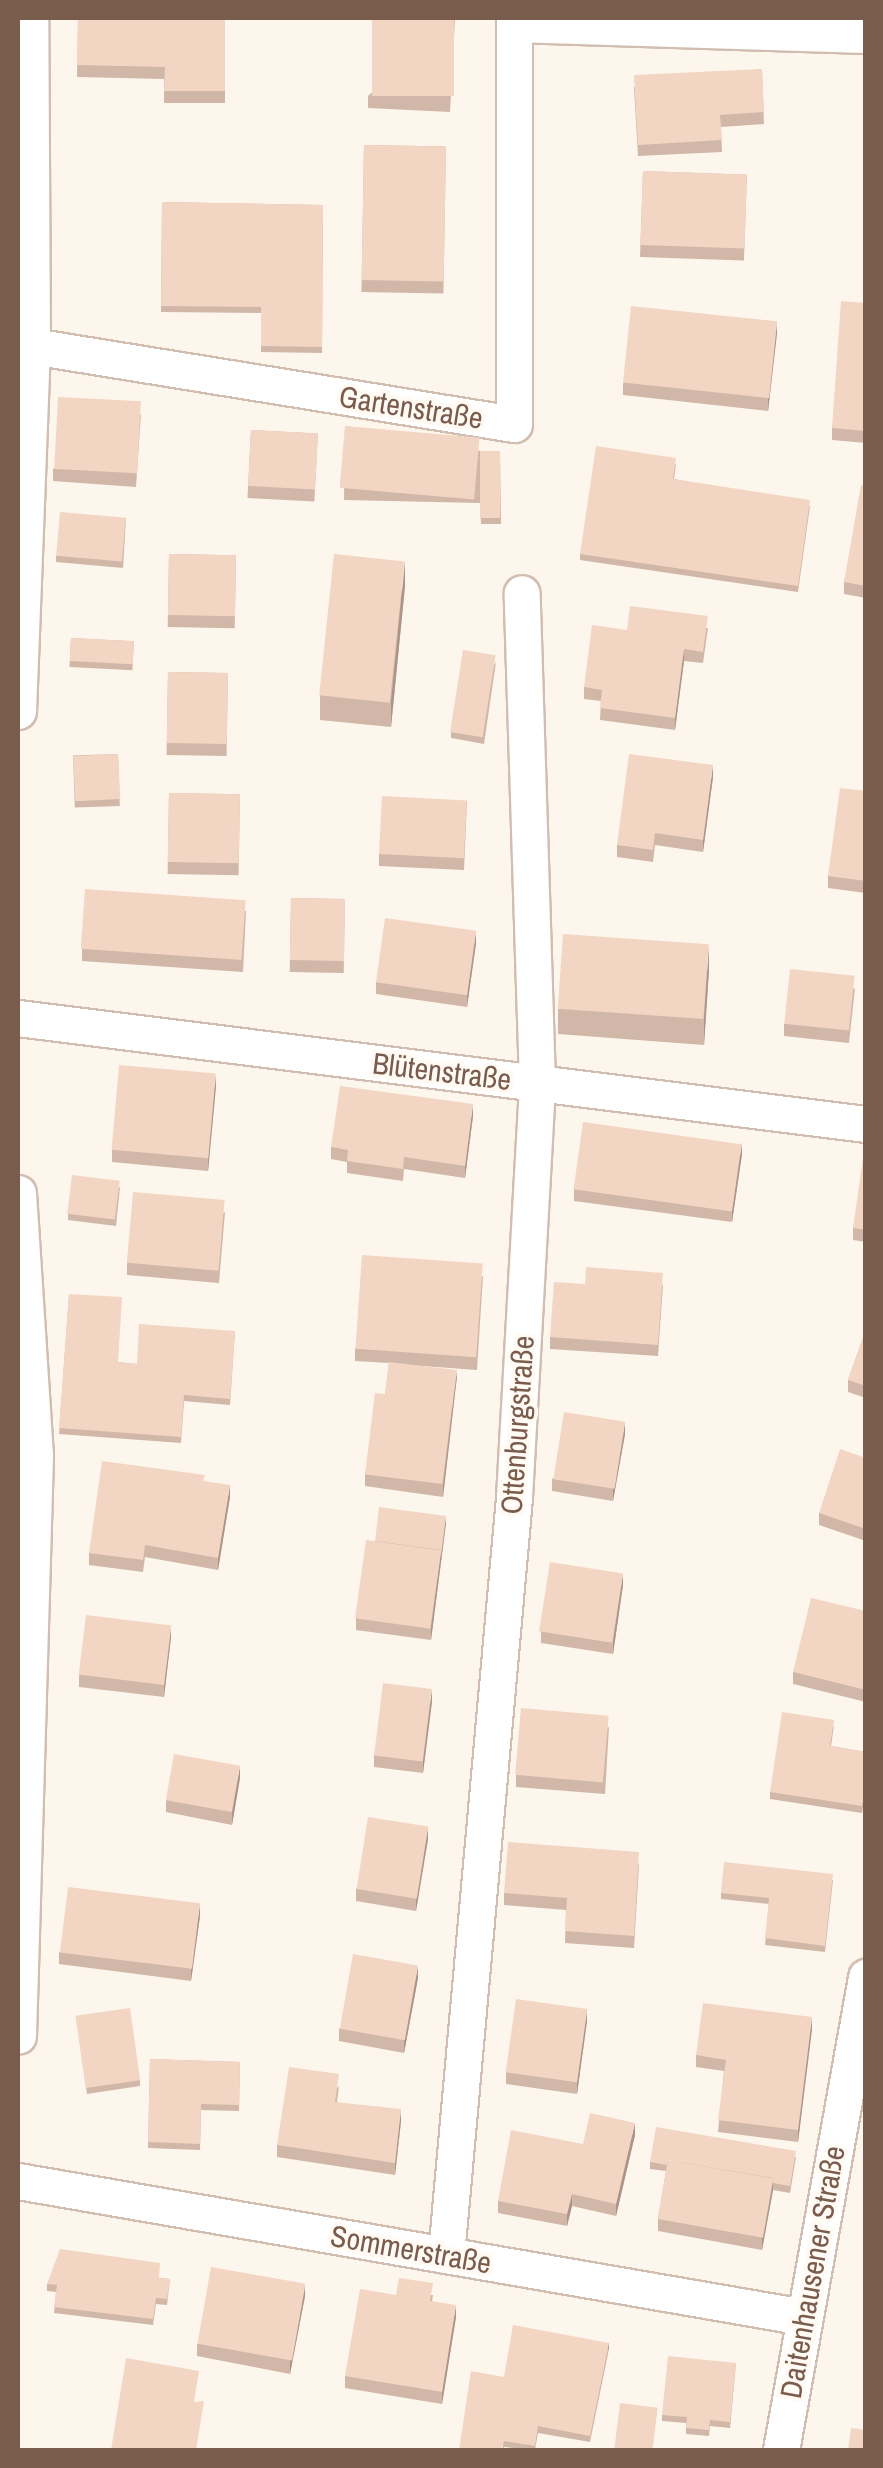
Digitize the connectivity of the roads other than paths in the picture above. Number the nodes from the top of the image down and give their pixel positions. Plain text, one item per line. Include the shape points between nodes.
1 (30, 18) edge
2 (514, 21) edge
3 (866, 34) edge
4 (32, 346) junction
5 (522, 593) dead end
6 (18, 712) edge
7 (18, 1018) edge
8 (537, 1083) junction
9 (866, 1124) edge
10 (18, 1193) edge
11 (866, 1977) edge
12 (18, 2036) edge
13 (18, 2181) edge
14 (446, 2254) junction
15 (804, 2317) junction
16 (781, 2450) edge

1 - 4 street
2 - 3 street
2 - 4 street, Gartenstraße via 514,424
4 - 6 street
5 - 8 street, Ottenburgstraße
7 - 8 street, Blütenstraße
8 - 9 street, Blütenstraße
8 - 14 street, Ottenburgstraße via 514,1497
10 - 12 street via 35,1456
11 - 15 street, Daitenhausener Straße
13 - 14 street, Sommerstraße
14 - 15 street, Sommerstraße
15 - 16 street, Daitenhausener Straße

